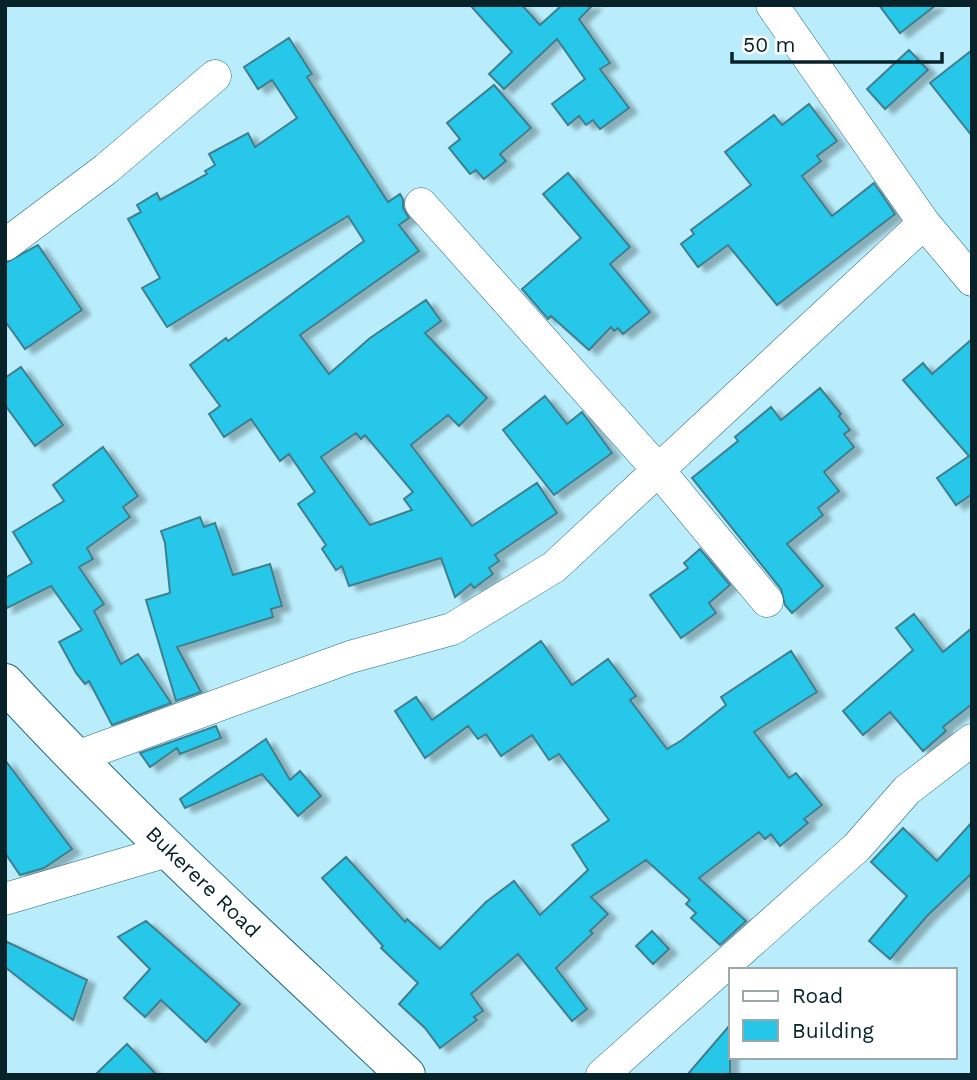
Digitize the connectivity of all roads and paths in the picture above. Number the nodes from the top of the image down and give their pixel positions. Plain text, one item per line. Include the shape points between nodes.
1 (772, 5) edge
2 (215, 76) dead end
3 (421, 204) dead end
4 (924, 223) junction
5 (5, 245) edge
6 (972, 280) edge
7 (660, 472) junction
8 (767, 601) dead end
9 (5, 683) edge
10 (972, 740) edge
11 (74, 758) junction
12 (168, 851) junction
13 (5, 899) edge
14 (406, 1075) edge
15 (602, 1075) edge

1 - 4 street
2 - 5 street via 106,169
3 - 7 street
4 - 6 street
4 - 7 street
7 - 8 street
7 - 11 street via 554,567 452,629 350,657
9 - 11 main road, Bukerere Road
10 - 15 street via 907,790 857,847
11 - 12 main road, Bukerere Road
12 - 13 street
12 - 14 main road, Bukerere Road

